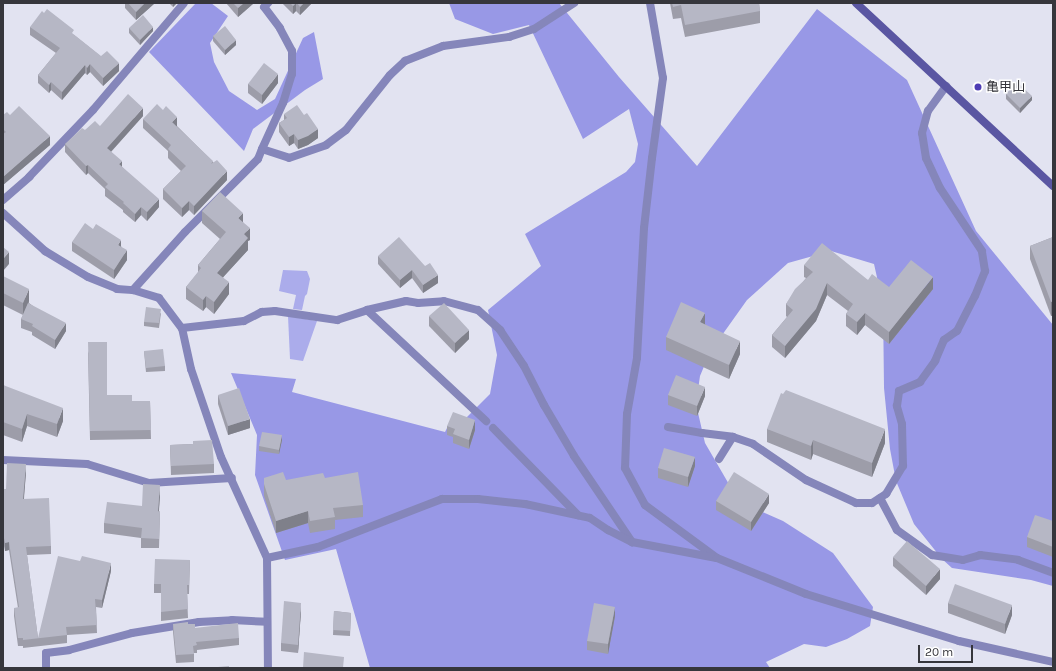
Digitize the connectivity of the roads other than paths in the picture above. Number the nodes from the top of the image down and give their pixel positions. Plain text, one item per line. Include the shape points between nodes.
1 (184, 3) edge
2 (268, 3) edge
3 (574, 3) edge
4 (650, 3) edge
5 (856, 3) edge
6 (946, 86) junction
7 (262, 150) junction
8 (1053, 186) edge
9 (3, 200) edge
10 (3, 213) edge
11 (133, 290) junction
12 (367, 310) junction
13 (182, 328) junction
14 (486, 422) dead end
15 (668, 427) dead end
16 (493, 428) dead end
17 (734, 437) junction
18 (719, 459) dead end
19 (3, 460) edge
20 (232, 478) junction
21 (880, 498) junction
22 (578, 515) junction
23 (632, 542) junction
24 (267, 558) junction
25 (717, 558) junction
26 (1053, 573) edge
27 (267, 622) junction
28 (1053, 662) edge
29 (46, 668) edge
30 (268, 668) edge

1 - 9 street via 93,110 29,177
2 - 7 street via 264,7 280,28 292,51 292,74 283,103
3 - 7 street via 534,29 510,37 444,46 405,61 390,75 346,130 326,145 289,158
4 - 25 street via 663,78 644,228 637,358 627,414 625,468 645,506
5 - 6 street
6 - 8 street
6 - 21 street via 928,111 922,133 926,158 940,188 982,251 985,271 957,331 944,340 935,361 920,382 899,391 897,406 902,424 903,466 890,489
7 - 11 street via 258,159 184,232
10 - 11 street via 51,255 117,289
11 - 13 street via 159,298
12 - 13 street via 337,320 275,311 262,312 244,321
12 - 14 street
12 - 23 street via 406,301 444,301 478,310 500,330 516,354 574,456
13 - 20 street via 191,369 221,457
15 - 17 street
16 - 22 street
17 - 18 street
17 - 21 street via 753,444 806,480 856,503 872,503
19 - 20 street via 87,464 149,483
20 - 24 street
21 - 26 street via 897,530 932,555 963,560 980,555 1018,560
22 - 23 street via 590,518
22 - 24 street via 525,504 478,499 442,499 318,547
23 - 25 street
24 - 27 street
25 - 28 street via 813,596 959,641
27 - 29 street via 199,622 132,633 69,650 46,653
27 - 30 street

